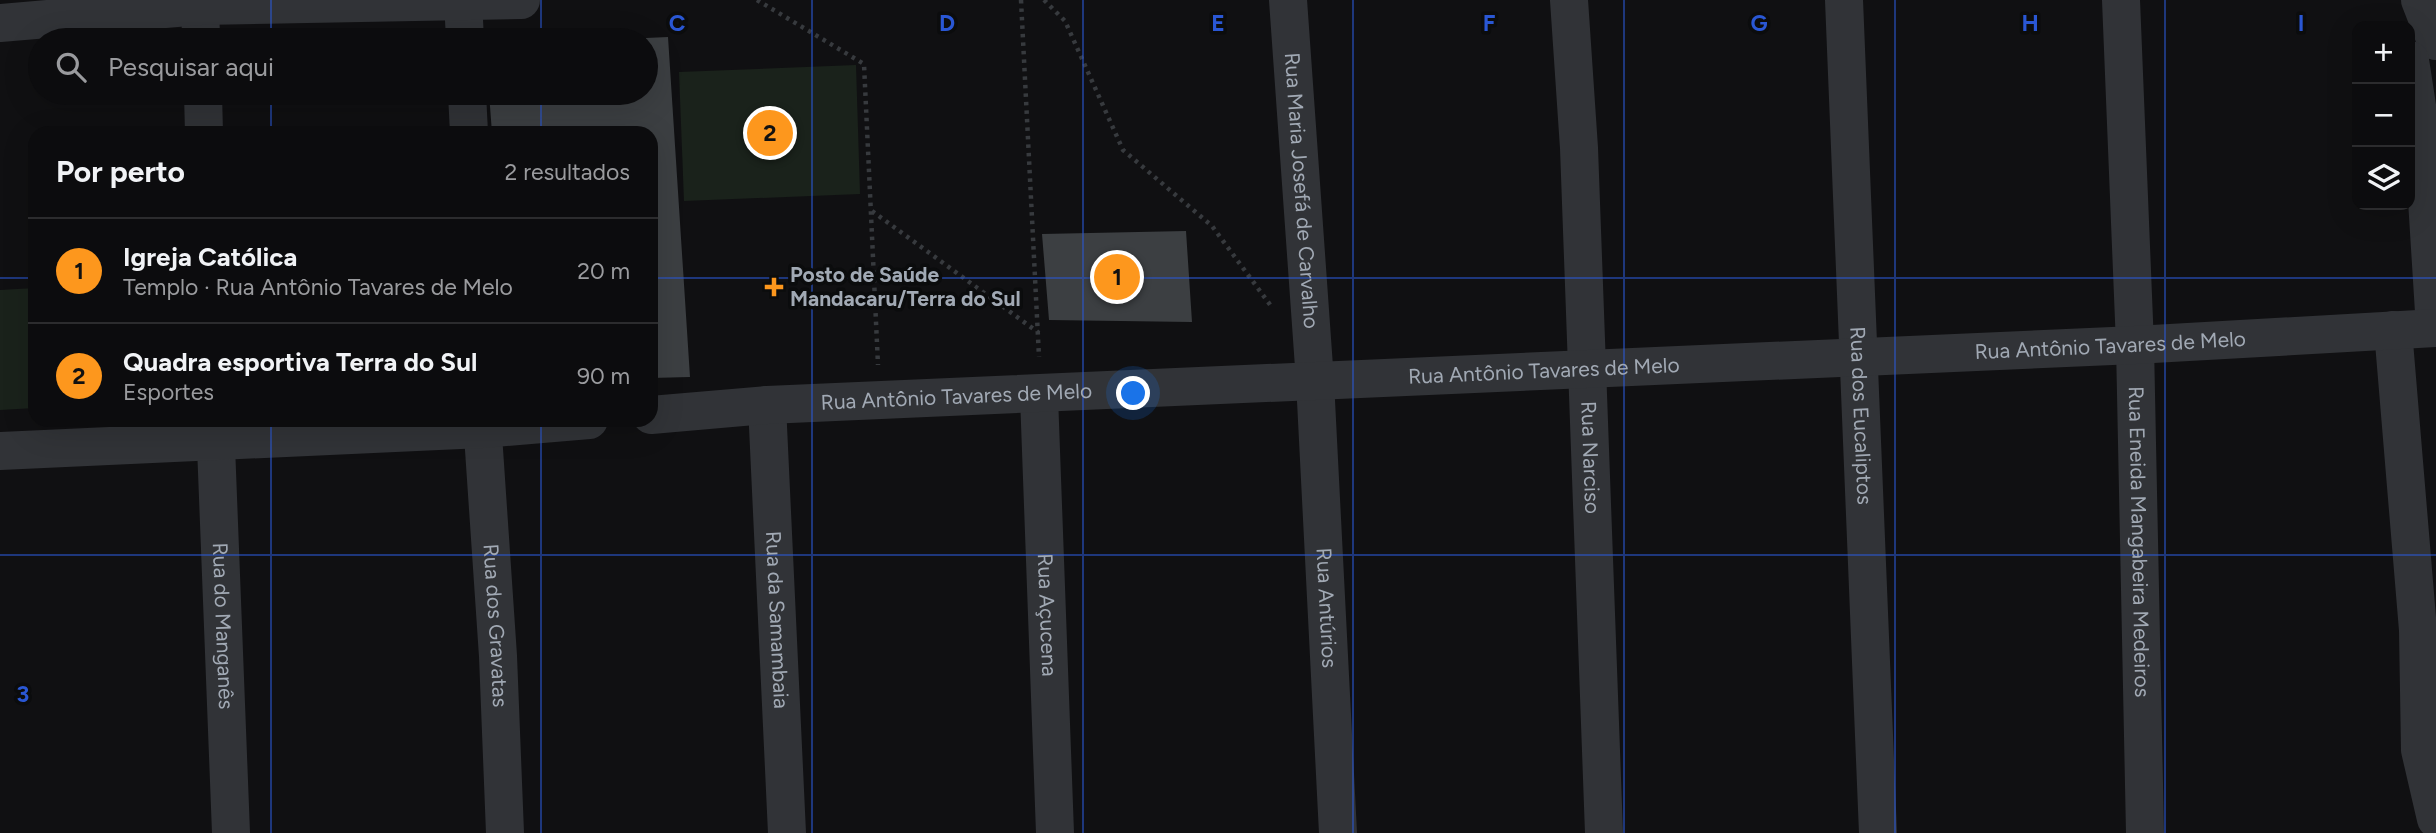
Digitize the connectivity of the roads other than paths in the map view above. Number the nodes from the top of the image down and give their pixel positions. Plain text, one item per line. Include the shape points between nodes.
1 (521, 0) edge
2 (1289, 0) edge
3 (1569, 0) edge
4 (1844, 0) edge
5 (2121, 0) edge
6 (2400, 0) edge
7 (2420, 0) edge
8 (463, 1) edge
9 (200, 15) edge
10 (2403, 21) edge
11 (0, 23) edge
12 (464, 28) edge
13 (2436, 41) edge
14 (2414, 84) edge
15 (203, 105) edge
16 (468, 105) edge
17 (204, 126) edge
18 (469, 126) edge
19 (2435, 328) edge
20 (2393, 330) junction
21 (2135, 345) junction
22 (1858, 358) junction
23 (1587, 369) junction
24 (1315, 382) junction
25 (1039, 396) junction
26 (767, 405) junction
27 (658, 414) edge
28 (349, 427) edge
29 (482, 427) edge
30 (216, 430) edge
31 (0, 451) edge
32 (2427, 628) edge
33 (2436, 819) edge
34 (231, 833) edge
35 (505, 833) edge
36 (787, 833) edge
37 (1055, 833) edge
38 (1338, 833) edge
39 (1604, 833) edge
40 (1878, 833) edge
41 (2145, 833) edge

1 - 8 street
2 - 24 street, Rua Maria Josefá de Carvalho
3 - 23 street, Rua Narciso
4 - 22 street, Rua dos Eucaliptos
5 - 21 street, Rua Eneida Mangabeira Medeiros
6 - 10 street
7 - 13 street
8 - 9 street
8 - 12 street
9 - 11 street
14 - 19 street via 2424,152
15 - 17 street
16 - 18 street
19 - 20 street, Rua Antônio Tavares de Melo
20 - 21 street, Rua Antônio Tavares de Melo
20 - 32 street
21 - 22 street, Rua Antônio Tavares de Melo
21 - 41 street, Rua Eneida Mangabeira Medeiros
22 - 23 street, Rua Antônio Tavares de Melo
22 - 40 street, Rua dos Eucaliptos
23 - 24 street, Rua Antônio Tavares de Melo
23 - 39 street, Rua Narciso
24 - 25 street, Rua Antônio Tavares de Melo
24 - 38 street, Rua Antúrios
25 - 26 street, Rua Antônio Tavares de Melo
25 - 37 street, Rua Açucena
26 - 27 street, Rua Antônio Tavares de Melo
26 - 36 street, Rua da Samambaia
28 - 30 street
29 - 35 street, Rua dos Gravatas
30 - 31 street
30 - 34 street, Rua do Manganês
32 - 33 street via 2420,750

